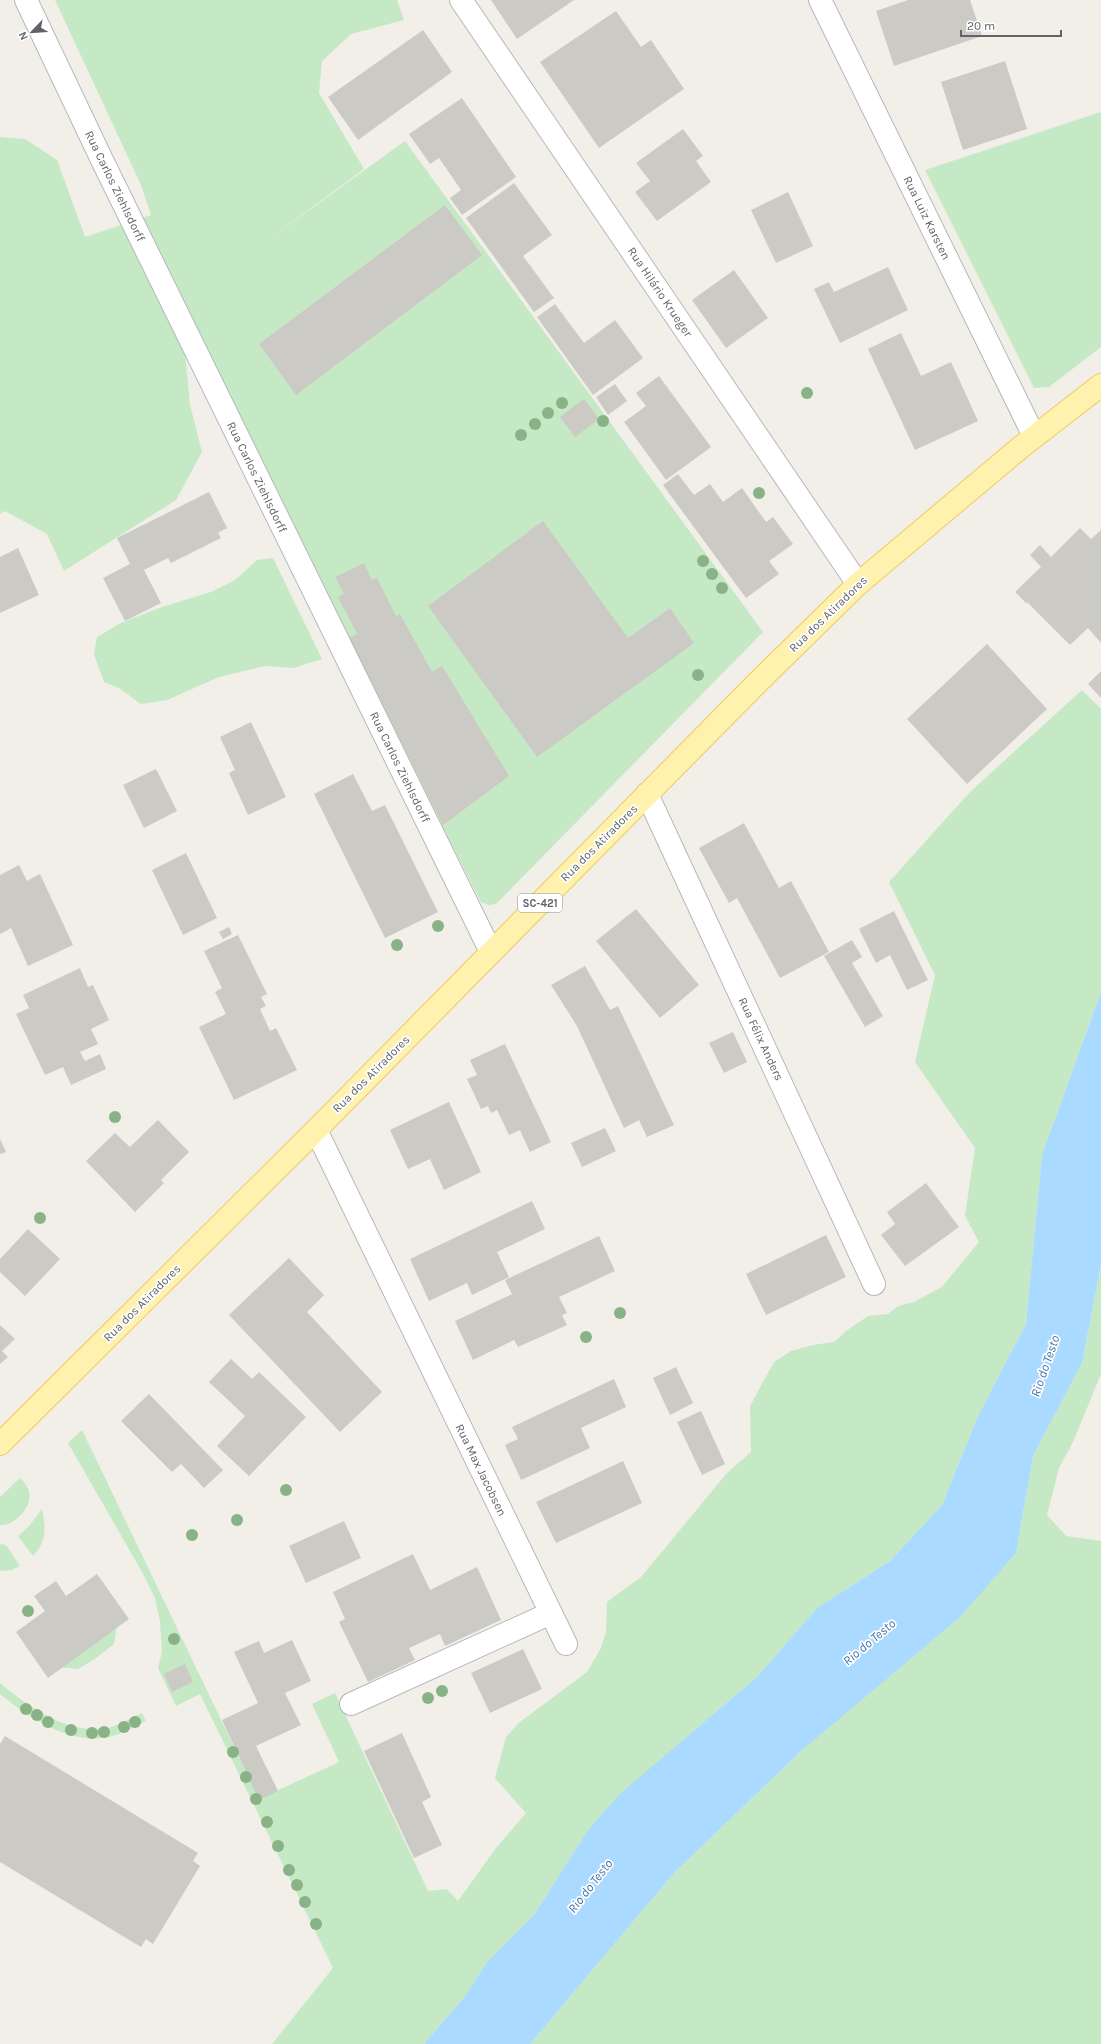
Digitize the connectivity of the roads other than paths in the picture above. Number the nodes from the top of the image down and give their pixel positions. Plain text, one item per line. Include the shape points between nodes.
1 (26, 0) edge
2 (461, 0) edge
3 (820, 0) edge
4 (1101, 386) edge
5 (1034, 436) junction
6 (858, 584) junction
7 (647, 794) junction
8 (490, 952) junction
9 (316, 1130) junction
10 (874, 1284) dead end
11 (0, 1444) edge
12 (551, 1613) junction
13 (566, 1644) dead end
14 (351, 1704) dead end

1 - 8 street, Rua Carlos Ziehlsdorff via 105,167
2 - 6 street, Rua Hilário Krueger
3 - 5 street, Rua Luiz Karsten
4 - 5 main road, Rua dos Atiradores / SC-421
5 - 6 main road, Rua dos Atiradores / SC-421
6 - 7 main road, Rua dos Atiradores / SC-421
7 - 8 main road, Rua dos Atiradores / SC-421
7 - 10 street, Rua Félix Anders
8 - 9 main road, Rua dos Atiradores / SC-421
9 - 11 main road, Rua dos Atiradores / SC-421
9 - 12 street, Rua Max Jacobsen
12 - 13 street, Rua Max Jacobsen
12 - 14 street

